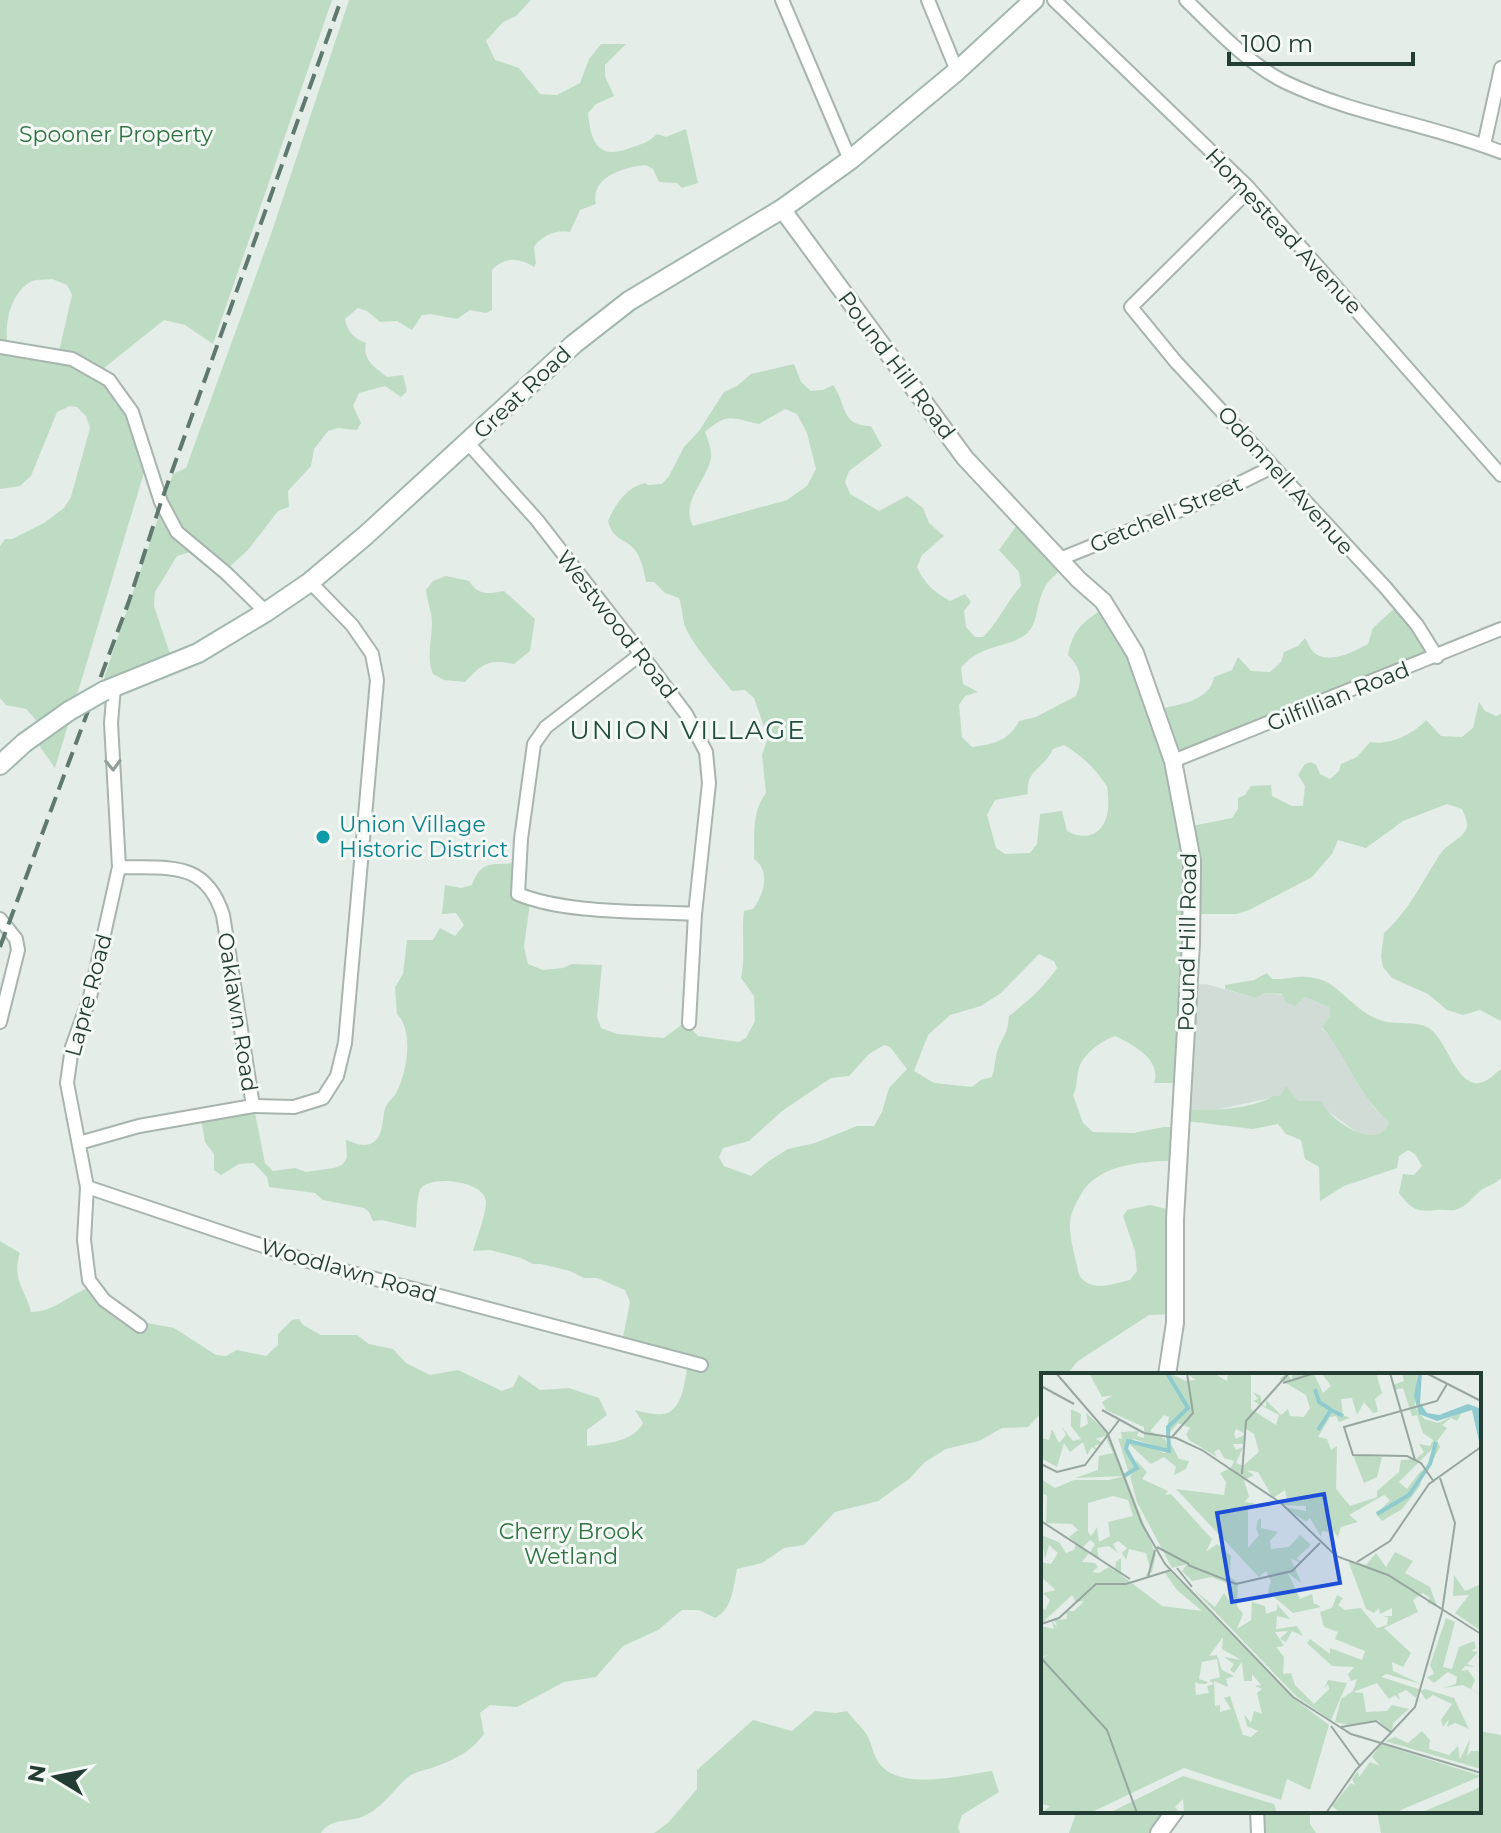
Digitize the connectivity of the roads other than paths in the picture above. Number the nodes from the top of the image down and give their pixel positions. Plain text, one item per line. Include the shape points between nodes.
1 (782, 0) edge
2 (928, 0) edge
3 (1034, 0) edge
4 (1054, 0) edge
5 (1186, 0) edge
6 (957, 71) junction
7 (1500, 73) edge
8 (1484, 145) junction
9 (1501, 152) edge
10 (850, 160) junction
11 (1249, 190) junction
12 (782, 209) junction
13 (0, 347) edge
14 (467, 442) junction
15 (1272, 467) junction
16 (1501, 475) edge
17 (1060, 559) junction
18 (310, 582) junction
19 (266, 612) junction
20 (1501, 629) edge
21 (641, 654) junction
22 (1437, 657) junction
23 (109, 689) junction
24 (1173, 761) junction
25 (0, 765) edge
26 (119, 867) junction
27 (695, 914) junction
28 (0, 919) edge
29 (0, 1022) edge
30 (689, 1023) dead end
31 (253, 1106) junction
32 (79, 1143) junction
33 (87, 1187) junction
34 (140, 1326) dead end
35 (701, 1365) dead end
36 (1167, 1373) edge
37 (1174, 1813) edge
38 (1257, 1813) edge
39 (1159, 1833) edge
40 (1258, 1833) edge

1 - 10 street
2 - 6 street
3 - 6 main road, Great Road
4 - 11 street, Homestead Avenue
5 - 8 street via 1254,63 1284,81 1383,118
6 - 10 main road, Great Road
7 - 8 street
8 - 9 street
10 - 12 main road, Great Road
11 - 15 street, Odonnell Avenue via 1131,307
11 - 16 street, Homestead Avenue
12 - 14 main road, Great Road via 629,301
12 - 17 street, Pound Hill Road via 965,458
13 - 19 street via 72,359 109,380 132,412 161,502 177,532
14 - 18 main road, Great Road
14 - 21 street, Westwood Road via 537,520
15 - 17 street, Getchell Street
15 - 22 street, Odonnell Avenue via 1417,625
17 - 24 street, Pound Hill Road via 1103,601 1135,653
18 - 19 main road, Great Road
18 - 31 street via 372,654 377,680 345,1043 337,1076 323,1098 294,1107
19 - 23 main road, Great Road via 198,653
20 - 22 street, Gilfillian Road
21 - 27 street, Westwood Road via 686,714 706,752 709,783
21 - 27 street via 546,727 534,744 518,894 570,906
22 - 24 street, Gilfillian Road
23 - 25 main road, Great Road, bridge via 69,711
23 -> 26 street, Lapre Road
24 - 36 street, Pound Hill Road via 1192,861 1175,1323
26 - 31 street, Oaklawn Road via 180,869 200,877 216,894
26 - 32 street, Lapre Road via 90,997 72,1047 67,1083
27 - 30 street, Westwood Road
28 - 29 street via 18,950
31 - 32 street, Oaklawn Road via 139,1126
32 - 33 street, Lapre Road
33 - 34 street, Lapre Road via 84,1240 89,1280 104,1300
33 - 35 street, Woodlawn Road via 311,1262
37 - 39 street
38 - 40 street

